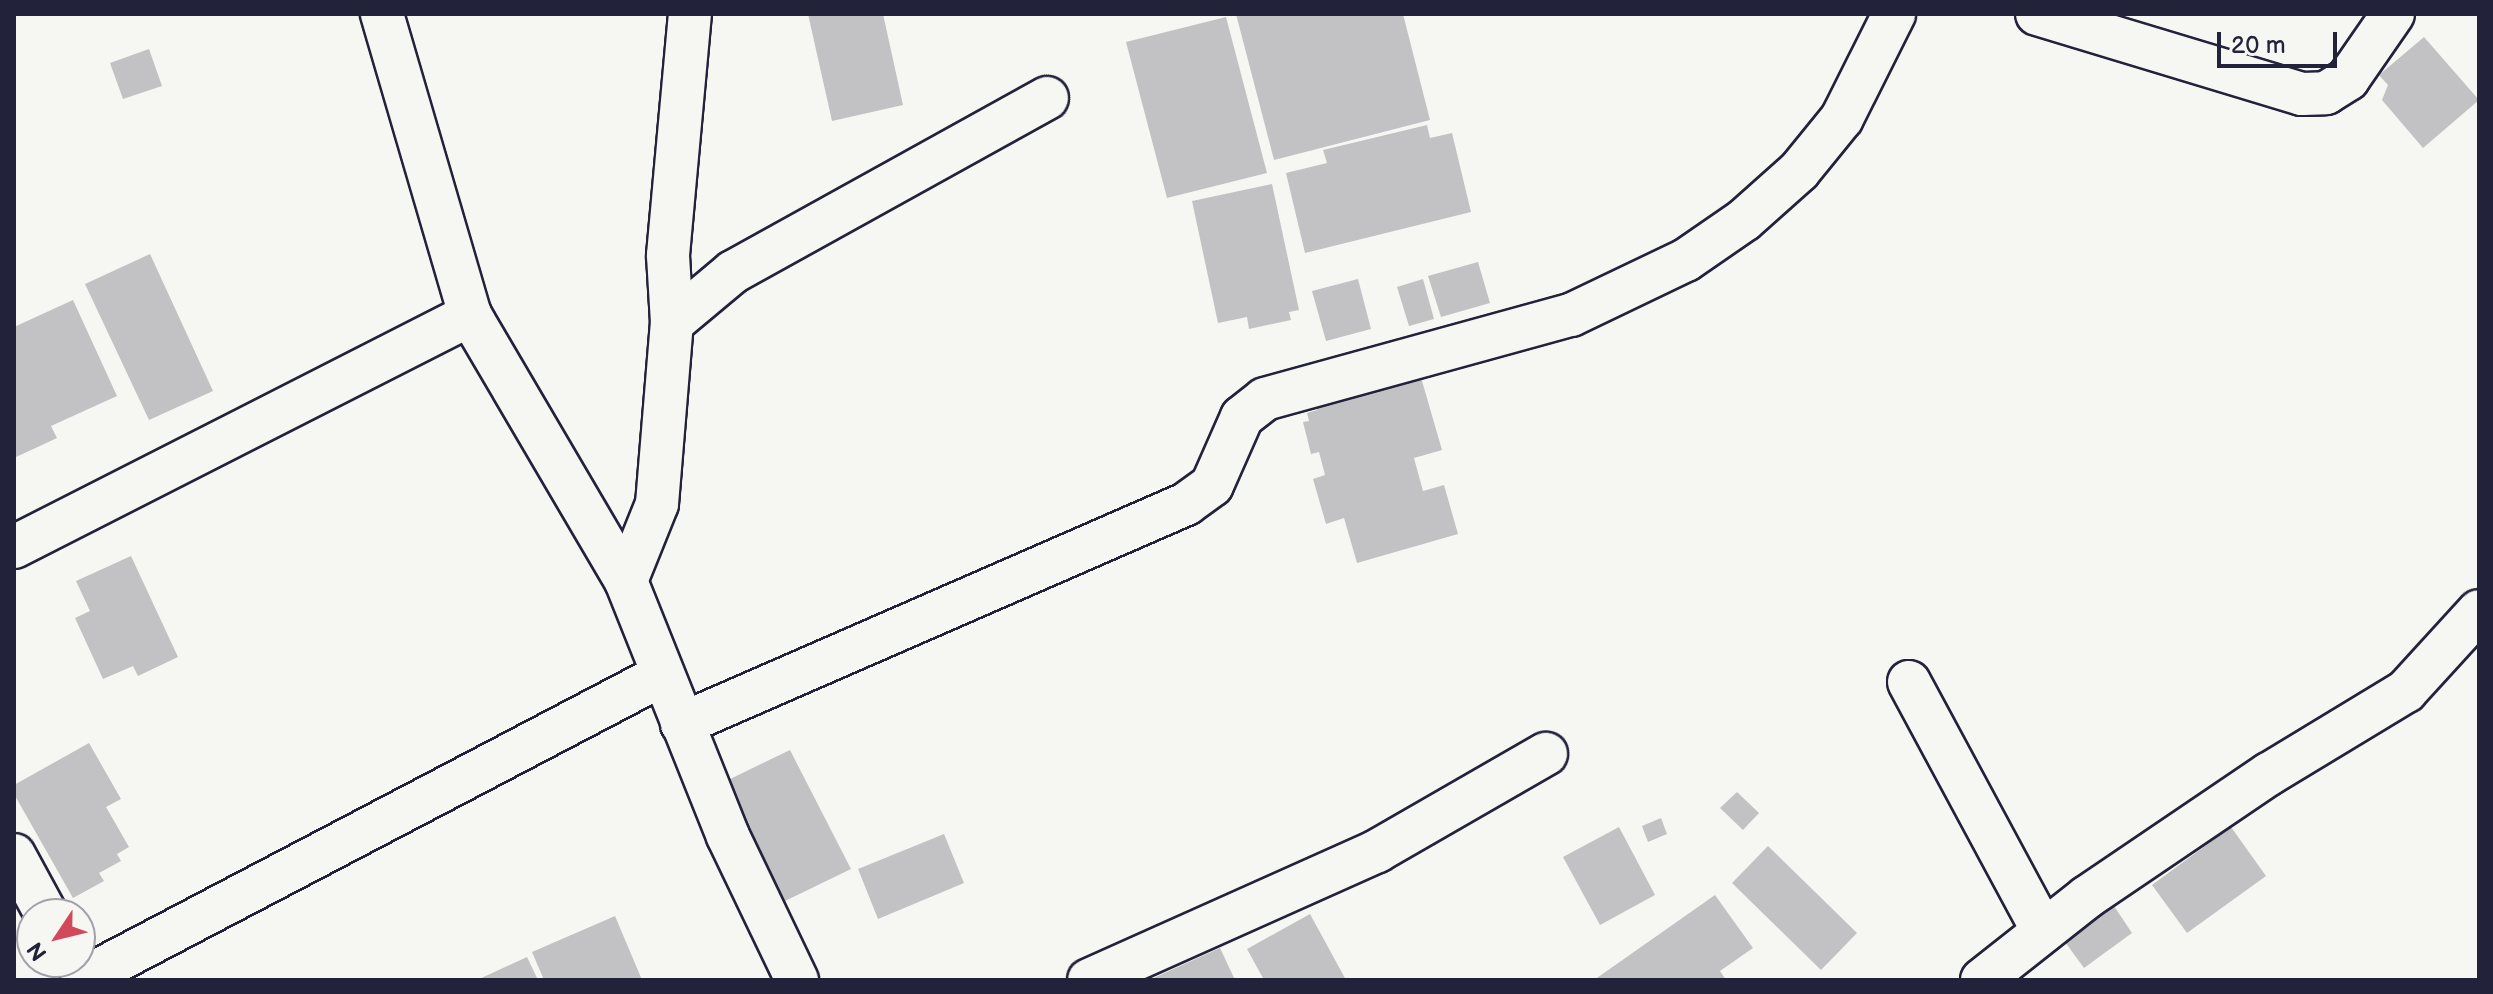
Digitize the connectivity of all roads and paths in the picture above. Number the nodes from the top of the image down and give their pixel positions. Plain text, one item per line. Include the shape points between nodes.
1 (382, 14) edge
2 (690, 14) edge
3 (1894, 14) edge
4 (2037, 14) edge
5 (2393, 14) edge
6 (1047, 98) dead end
7 (470, 315) junction
8 (672, 323) junction
9 (14, 547) edge
10 (626, 581) junction
11 (2479, 611) edge
12 (660, 676) junction
13 (1909, 682) dead end
14 (682, 724) junction
15 (1546, 754) dead end
16 (14, 855) edge
17 (37, 898) edge
18 (2043, 931) junction
19 (96, 965) edge
20 (797, 980) edge
21 (1089, 980) edge
22 (1982, 980) edge

1 - 7 street
2 - 8 street via 668,255
3 - 14 street via 1842,118 1799,171 1744,220 1686,260 1571,315 1265,399 1242,417 1212,485 1186,504
4 - 5 street via 2302,94 2326,93 2348,79
6 - 8 street via 733,272
7 - 9 street
7 - 10 street
8 - 10 street via 657,504
10 - 12 street
11 - 18 street via 2406,691 2269,774
12 - 14 street
12 - 19 street
13 - 18 street
14 - 20 street
15 - 21 street via 1377,851
16 - 17 street
18 - 22 street

